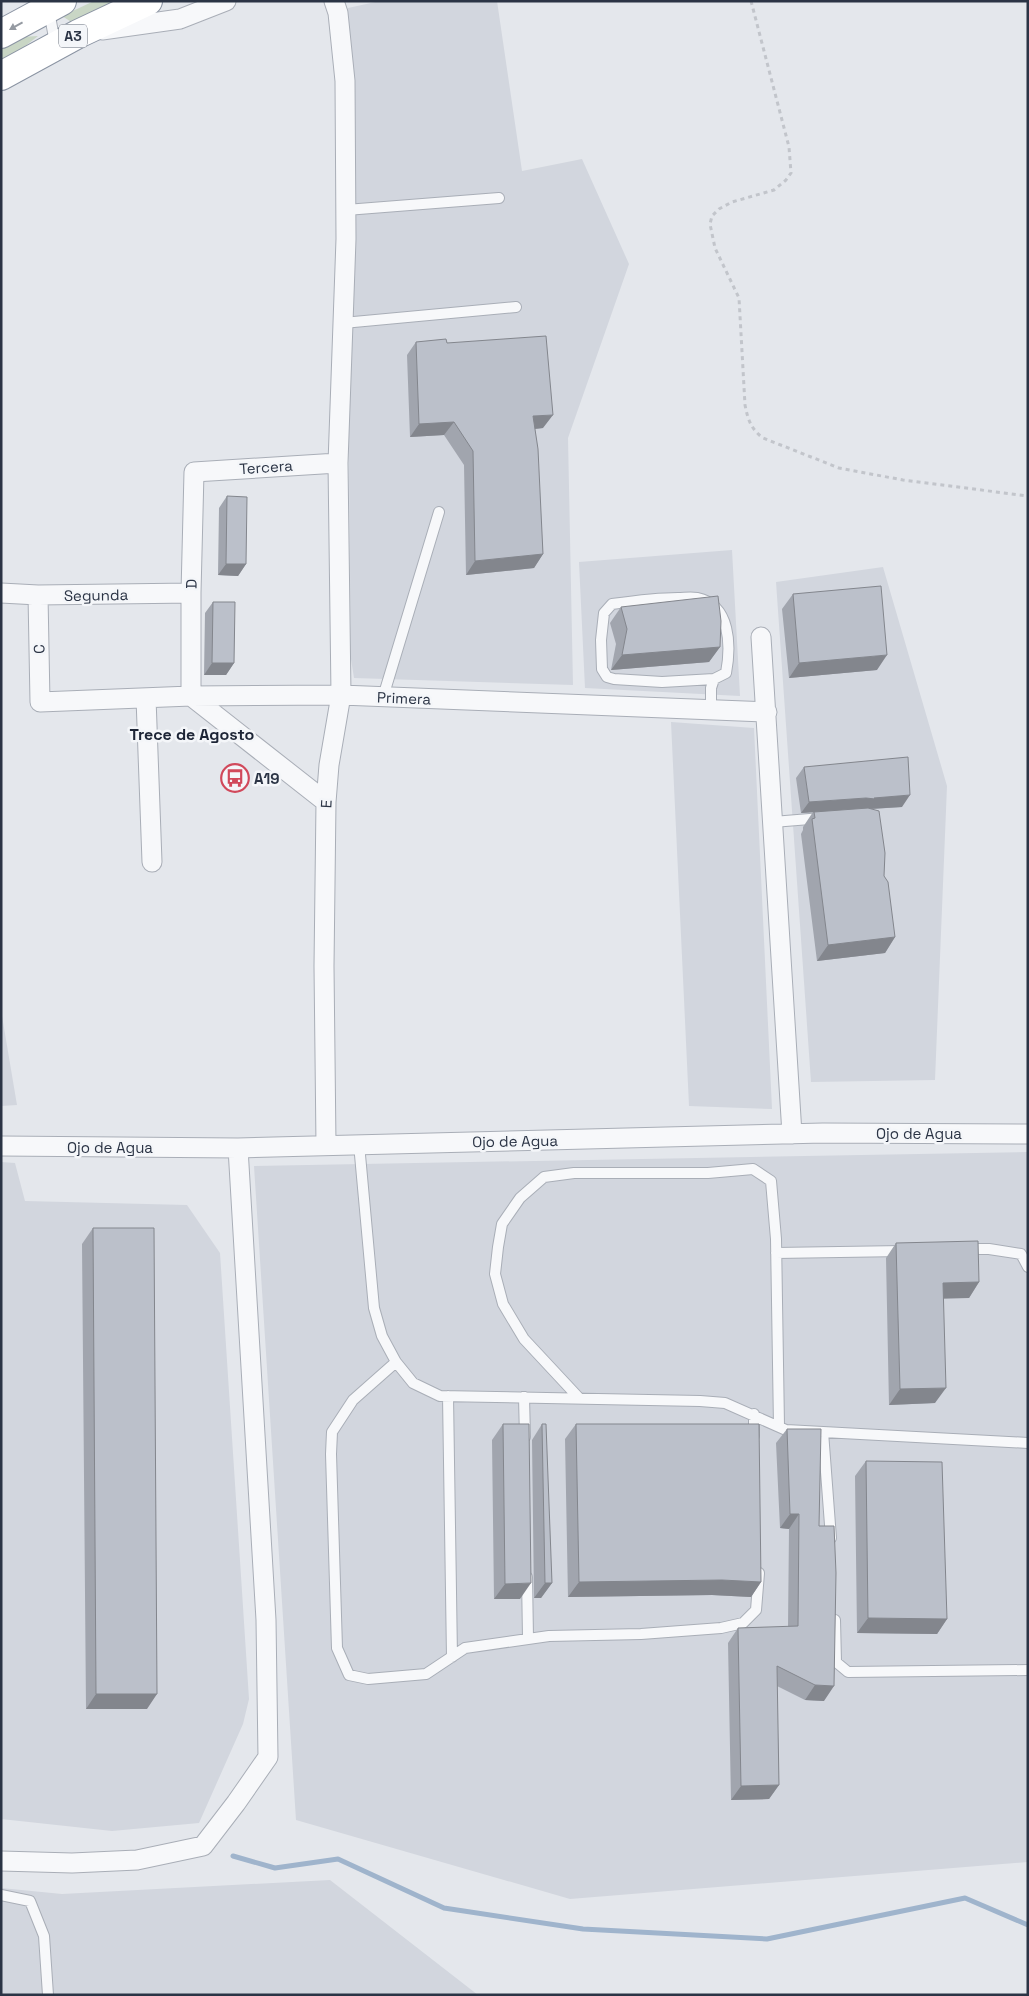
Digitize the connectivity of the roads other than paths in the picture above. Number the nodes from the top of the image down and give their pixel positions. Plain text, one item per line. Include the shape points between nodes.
1 (148, 1) edge
2 (226, 1) edge
3 (334, 1) edge
4 (53, 3) edge
5 (1, 34) edge
6 (67, 40) junction
7 (1, 76) edge
8 (499, 198) dead end
9 (346, 210) junction
10 (516, 307) dead end
11 (343, 323) junction
12 (338, 463) junction
13 (194, 472) joint
14 (439, 512) dead end
15 (1, 593) edge
16 (191, 593) junction
17 (38, 595) junction
18 (761, 637) dead end
19 (714, 679) junction
20 (341, 694) junction
21 (192, 696) junction
22 (383, 697) junction
23 (146, 698) junction
24 (40, 702) joint
25 (711, 710) junction
26 (767, 712) junction
27 (326, 802) junction
28 (829, 818) edge
29 (773, 822) junction
30 (152, 862) dead end
31 (792, 1134) junction
32 (1028, 1134) edge
33 (359, 1144) junction
34 (326, 1145) junction
35 (1, 1146) edge
36 (238, 1148) junction
37 (912, 1250) edge
38 (950, 1250) edge
39 (776, 1254) junction
40 (1028, 1267) edge
41 (396, 1362) junction
42 (448, 1396) junction
43 (524, 1398) junction
44 (579, 1398) junction
45 (754, 1414) junction
46 (779, 1426) junction
47 (823, 1432) junction
48 (755, 1443) edge
49 (1028, 1443) edge
50 (525, 1446) edge
51 (831, 1545) edge
52 (758, 1566) edge
53 (527, 1571) edge
54 (834, 1611) edge
55 (528, 1638) junction
56 (452, 1657) junction
57 (1028, 1670) edge
58 (1, 1861) edge
59 (1, 1895) edge
60 (48, 1995) edge

1 - 6 highway, A3
2 - 6 street via 180,19
3 - 9 street, E via 345,81
4 -> 5 highway, A3
4 - 6 lane
6 - 7 highway, A3
8 - 9 lane
9 - 11 street, E
10 - 11 lane
11 - 12 street, E
12 - 13 street, Tercera
12 - 20 street, E
13 - 16 street, D
14 - 22 lane
15 - 17 street, Segunda
16 - 17 street, Segunda
16 - 21 street, D
17 - 24 street, C
18 - 26 street
19 - 19 lane via 662,682 607,677 602,669 604,613 612,604 658,598 698,598 716,607 724,618 729,654 726,673
19 - 25 lane via 710,688
20 - 21 street, Primera
20 - 22 street, Primera
20 - 27 street, E
21 - 23 street, Primera
21 - 27 street
22 - 25 street, Primera
23 - 24 street, Primera
23 - 30 street
25 - 26 street, Primera
26 - 29 street
27 - 34 street, E
28 - 29 lane
29 - 31 street
31 - 32 street, Ojo de Agua
31 - 33 street, Ojo de Agua
33 - 34 street, Ojo de Agua
33 - 41 lane via 374,1308 382,1336
34 - 36 street, Ojo de Agua
35 - 36 street, Ojo de Agua
36 - 58 street via 266,1620 268,1757 204,1846 137,1860 72,1863
37 - 39 lane
38 - 40 lane via 989,1249 1021,1254
39 - 44 lane via 771,1181 753,1169 708,1173 574,1173 544,1177 520,1198 502,1224 495,1274 504,1304 524,1339
39 - 46 lane
41 - 42 lane via 413,1383 440,1396
41 - 56 lane via 353,1400 332,1432 338,1648 349,1675 368,1679 426,1674
42 - 43 lane
42 - 56 lane
43 - 44 lane
43 - 50 lane
44 - 45 lane via 717,1402
45 - 46 lane
45 - 48 lane
46 - 47 lane via 786,1430
47 - 49 lane
47 - 51 lane
52 - 55 lane via 756,1610 744,1623 650,1634
53 - 55 lane
54 - 57 lane via 836,1662 848,1672
55 - 56 lane via 465,1648
59 - 60 lane via 30,1901 44,1936

